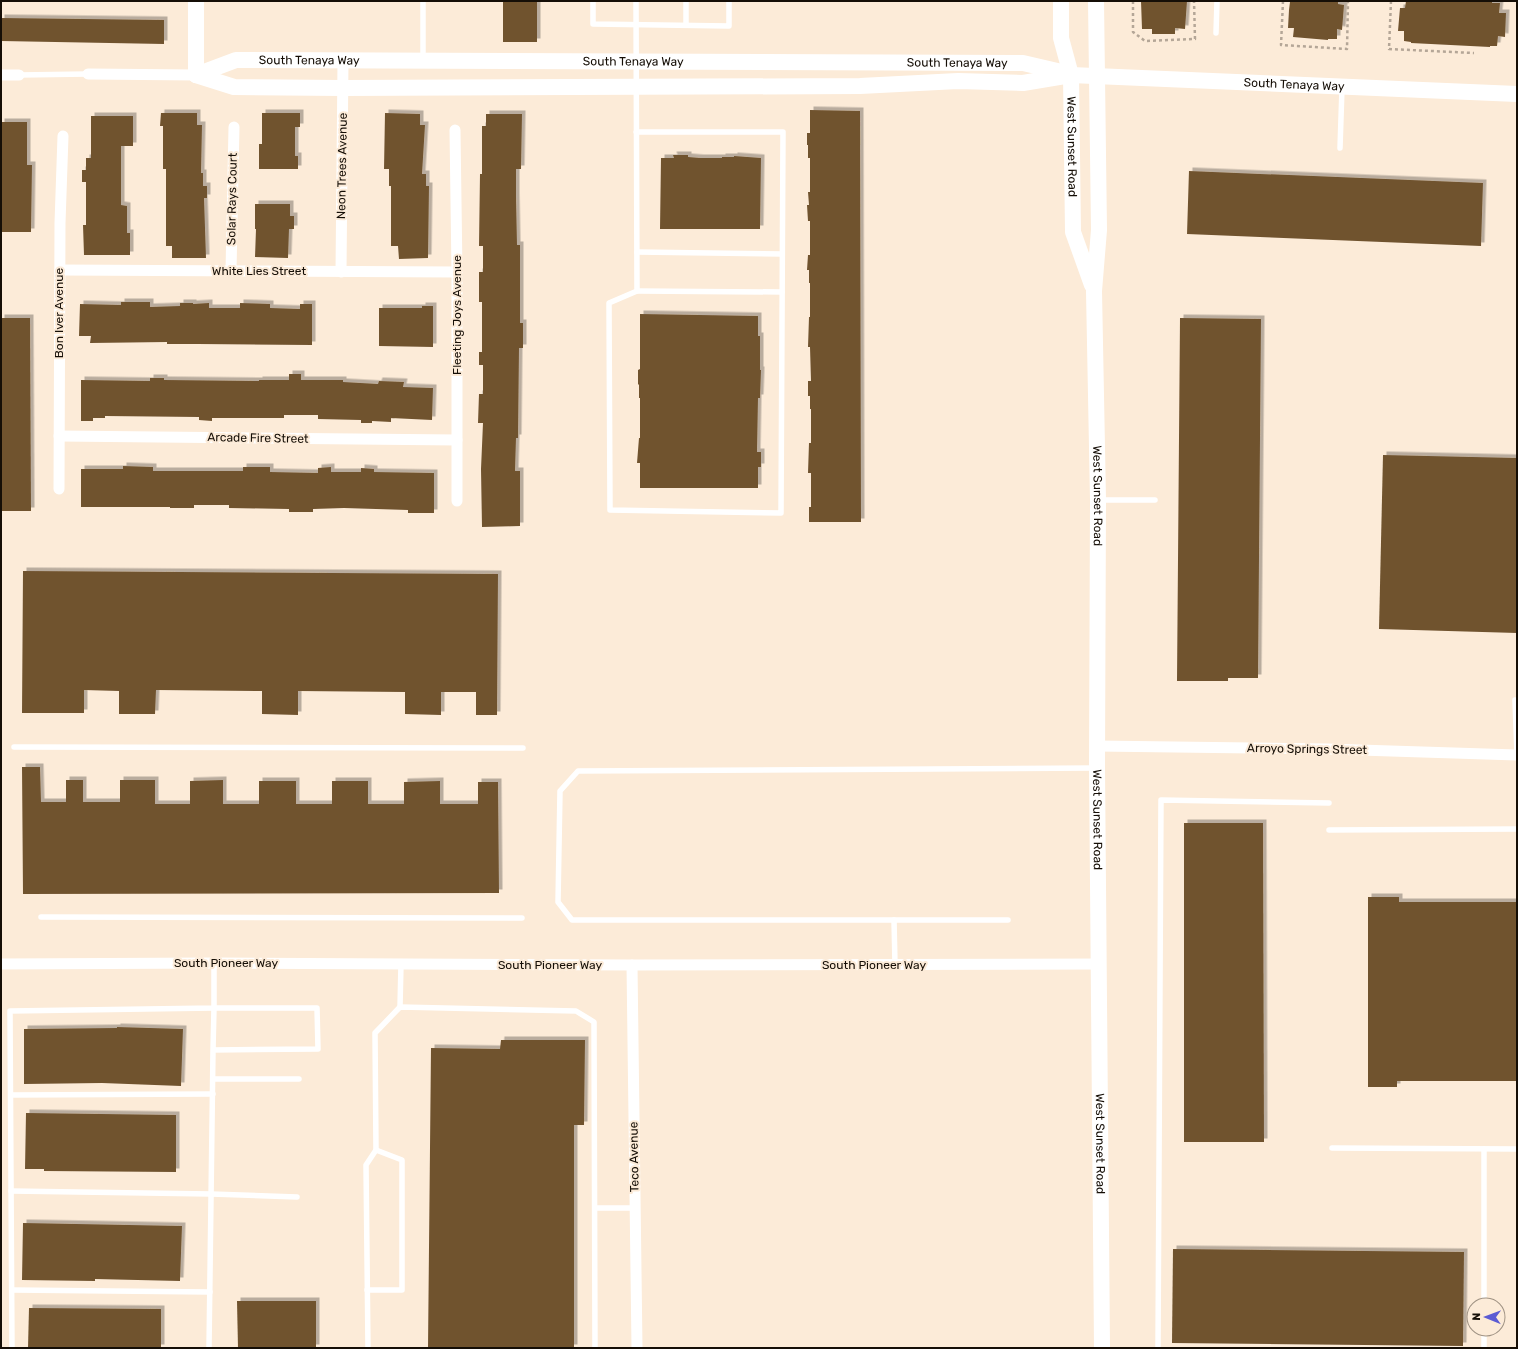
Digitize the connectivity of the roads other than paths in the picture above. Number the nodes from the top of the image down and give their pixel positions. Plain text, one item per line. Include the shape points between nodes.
1 (196, 1) edge
2 (424, 1) edge
3 (593, 1) edge
4 (636, 1) edge
5 (686, 1) edge
6 (729, 1) edge
7 (1061, 1) edge
8 (1096, 1) edge
9 (1217, 1) edge
10 (636, 24) junction
11 (686, 25) junction
12 (1216, 33) dead end
13 (343, 61) junction
14 (423, 62) junction
15 (636, 62) junction
16 (88, 74) joint
17 (1, 75) edge
18 (19, 75) joint
19 (196, 75) junction
20 (1071, 75) junction
21 (1096, 76) junction
22 (636, 87) junction
23 (1342, 87) junction
24 (343, 88) junction
25 (1517, 94) edge
26 (234, 127) dead end
27 (455, 130) dead end
28 (636, 132) junction
29 (63, 136) dead end
30 (1340, 148) dead end
31 (637, 252) junction
32 (782, 254) junction
33 (60, 270) junction
34 (231, 271) junction
35 (341, 272) junction
36 (458, 272) junction
37 (637, 291) junction
38 (1094, 291) junction
39 (782, 292) junction
40 (59, 436) junction
41 (457, 440) junction
42 (58, 489) dead end
43 (1098, 500) junction
44 (1155, 500) dead end
45 (457, 501) dead end
46 (1515, 700) dead end
47 (1097, 746) junction
48 (14, 747) dead end
49 (523, 748) dead end
50 (1517, 755) edge
51 (1097, 768) junction
52 (1329, 803) dead end
53 (1517, 829) edge
54 (1329, 830) dead end
55 (41, 917) dead end
56 (522, 918) dead end
57 (894, 920) junction
58 (1008, 920) dead end
59 (214, 963) junction
60 (6, 964) edge
61 (401, 964) junction
62 (1099, 964) junction
63 (632, 965) junction
64 (895, 965) junction
65 (400, 1007) junction
66 (214, 1008) junction
67 (214, 1050) junction
68 (213, 1079) junction
69 (299, 1079) dead end
70 (213, 1094) junction
71 (11, 1095) junction
72 (1332, 1148) dead end
73 (1484, 1149) junction
74 (1517, 1149) edge
75 (376, 1150) junction
76 (11, 1191) junction
77 (211, 1194) junction
78 (298, 1197) dead end
79 (595, 1208) junction
80 (635, 1208) junction
81 (12, 1290) junction
82 (367, 1290) junction
83 (210, 1292) junction
84 (1484, 1297) edge
85 (1484, 1337) edge
86 (12, 1348) edge
87 (209, 1348) edge
88 (368, 1348) edge
89 (595, 1348) edge
90 (637, 1348) edge
91 (1102, 1348) edge
92 (1158, 1348) edge
93 (1484, 1348) edge

1 - 19 street
2 - 14 lane
3 - 10 lane via 593,24
4 - 10 lane
5 - 11 lane
6 - 11 lane via 729,26
7 - 20 street, West Sunset Road via 1061,38
8 - 21 street, West Sunset Road
9 - 12 lane
10 - 11 lane
10 - 15 lane
13 - 14 street, South Tenaya Way
13 - 19 street, South Tenaya Way via 236,60
13 - 24 street, Neon Trees Avenue
14 - 15 street, South Tenaya Way
15 - 20 street, South Tenaya Way via 1023,63
15 - 22 lane
16 - 18 lane
16 - 19 street, South Tenaya Way
17 - 18 street
19 - 24 street, South Tenaya Way via 234,87
20 - 21 street, South Tenaya Way
20 - 22 street, South Tenaya Way via 1023,83 958,81 860,86
20 - 38 street, West Sunset Road via 1073,232
21 - 23 street, South Tenaya Way
21 - 38 street, West Sunset Road via 1099,230
22 - 24 street, South Tenaya Way
22 - 28 lane
23 - 25 street, South Tenaya Way
23 - 30 lane
24 - 35 street, Neon Trees Avenue
26 - 34 street, Solar Rays Court
27 - 36 street, Fleeting Joys Avenue
28 - 31 lane
28 - 32 lane via 783,132
29 - 33 street, Bon Iver Avenue
31 - 32 lane
31 - 37 lane
32 - 39 lane
33 - 34 street, White Lies Street
33 - 40 street, Bon Iver Avenue
34 - 35 street, White Lies Street
35 - 36 street, White Lies Street
36 - 41 street, Fleeting Joys Avenue
37 - 39 lane
37 - 39 lane via 609,303 610,510 781,513
38 - 43 street, West Sunset Road
40 - 41 street, Arcade Fire Street
40 - 42 street, Bon Iver Avenue
41 - 45 street, Fleeting Joys Avenue
43 - 44 lane
43 - 47 street, West Sunset Road
46 - 50 lane
47 - 50 street, Arroyo Springs Street
47 - 51 street, West Sunset Road
48 - 49 lane
51 - 57 lane via 578,771 560,791 558,902 572,920
51 - 62 street, West Sunset Road
52 - 92 lane via 1161,800
53 - 54 lane
55 - 56 lane
57 - 58 lane
57 - 64 lane
59 - 60 street, South Pioneer Way
59 - 61 street, South Pioneer Way
59 - 66 lane
61 - 63 street, South Pioneer Way
61 - 65 lane
62 - 64 street, South Pioneer Way
62 - 91 street, West Sunset Road
63 - 64 street, South Pioneer Way
63 - 80 street, Teco Avenue
65 - 75 lane via 375,1033
65 - 79 lane via 576,1011 594,1022
66 - 67 lane
66 - 67 lane via 317,1008 318,1049
66 - 71 lane via 10,1011
67 - 68 lane
68 - 69 lane
68 - 70 lane
70 - 71 lane
70 - 77 lane
71 - 76 lane
72 - 73 lane
73 - 74 lane
73 - 84 lane
75 - 82 lane via 366,1165
75 - 82 lane via 402,1160 402,1290
76 - 77 lane
76 - 81 lane
77 - 78 lane
77 - 83 lane
79 - 80 lane
79 - 89 lane
80 - 90 street, Teco Avenue
81 - 83 lane
81 - 86 lane
82 - 88 lane
83 - 87 lane
85 - 93 lane

